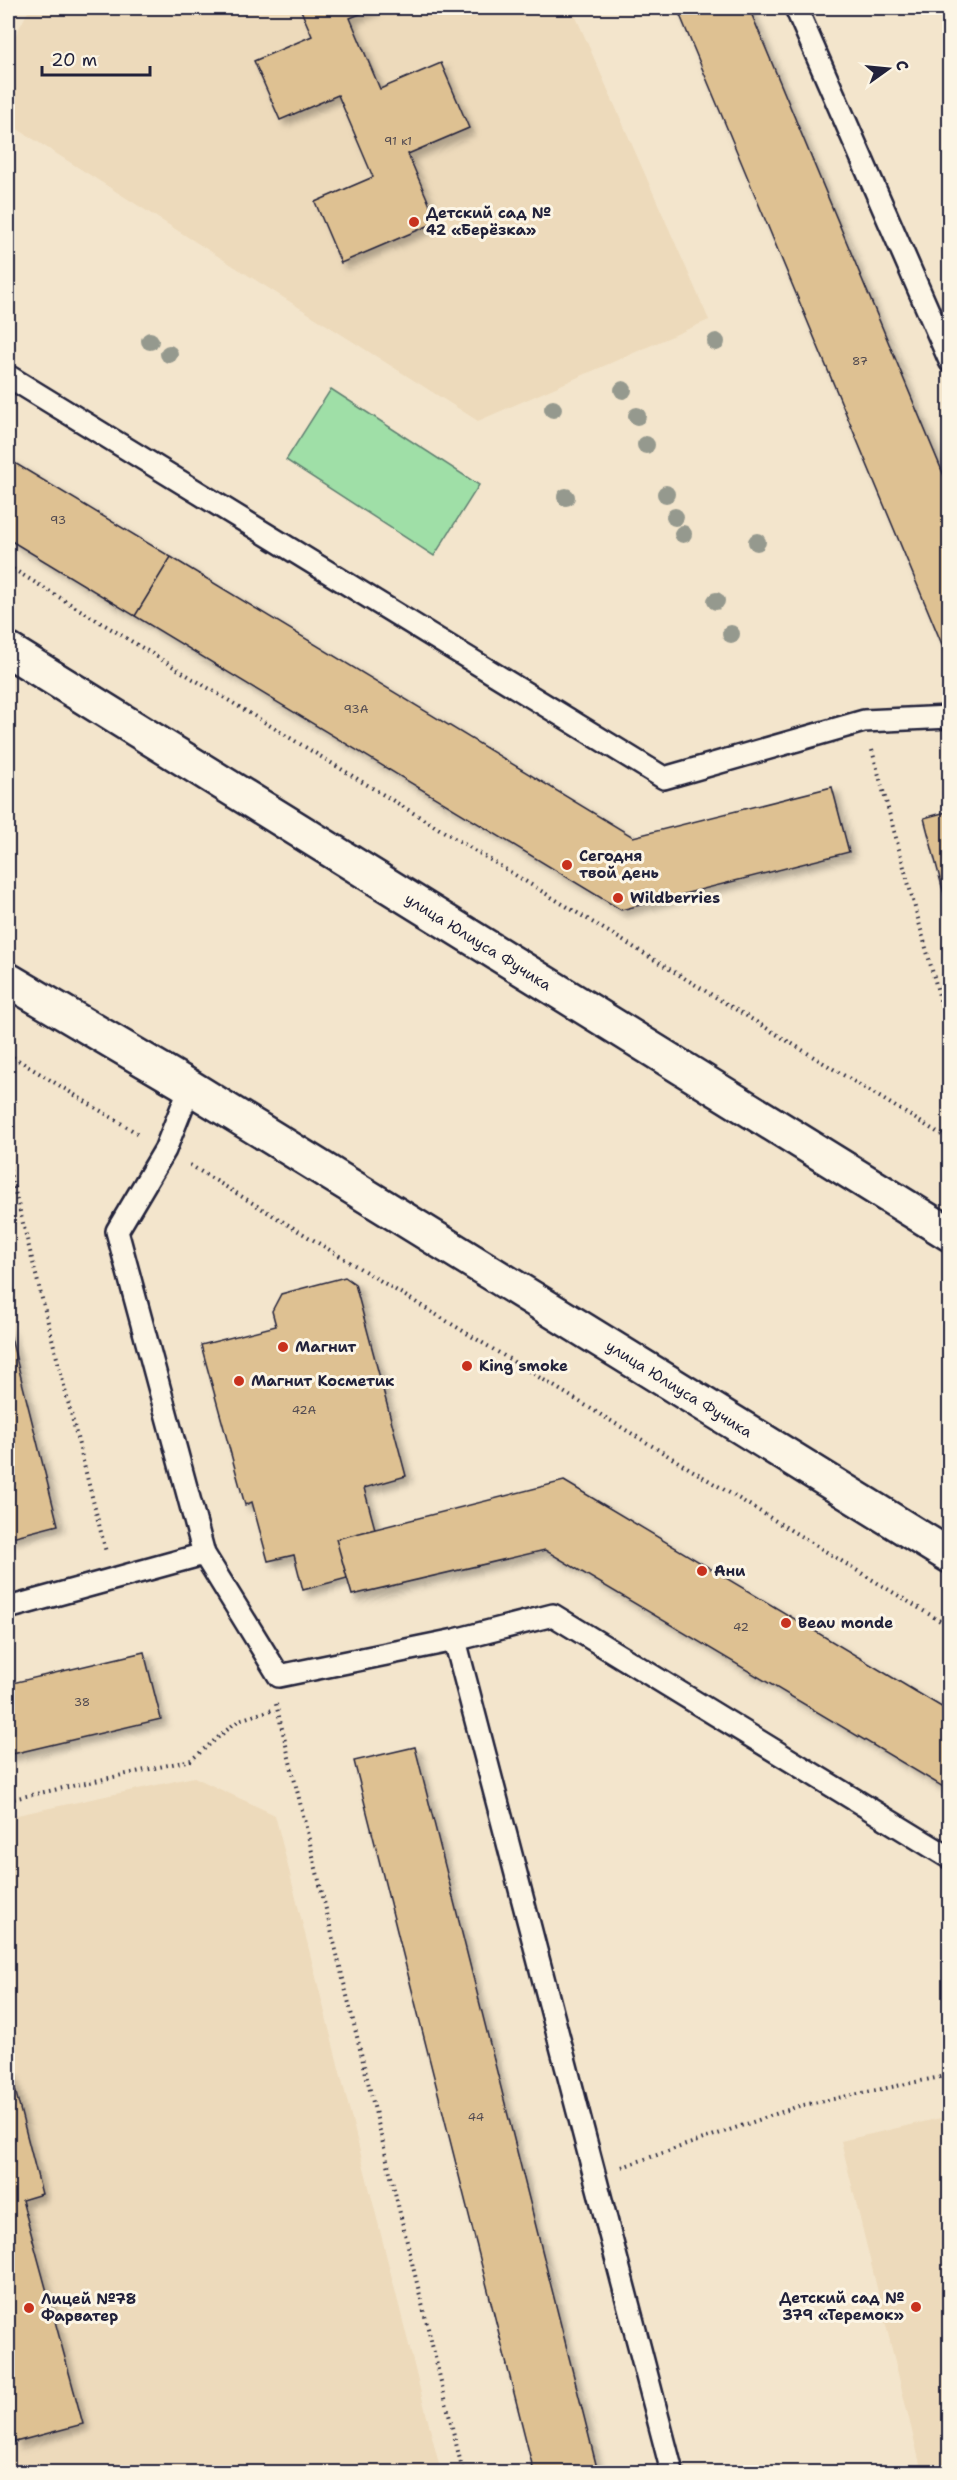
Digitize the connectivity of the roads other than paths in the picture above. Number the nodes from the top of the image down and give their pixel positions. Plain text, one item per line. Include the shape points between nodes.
1 (796, 8) edge
2 (950, 361) edge
3 (8, 376) edge
4 (8, 650) edge
5 (950, 717) edge
6 (8, 980) edge
7 (190, 1087) junction
8 (949, 1232) edge
9 (204, 1554) junction
10 (950, 1556) edge
11 (8, 1608) edge
12 (455, 1640) junction
13 (950, 1858) edge
14 (672, 2472) edge

1 - 2 lane
3 - 5 lane via 664,778 864,721
4 - 8 main road, улица Юлиуса Фучика
6 - 7 main road, улица Юлиуса Фучика
7 - 9 lane via 165,1150 117,1231
7 - 10 main road, улица Юлиуса Фучика
9 - 11 lane
9 - 12 lane via 279,1676
12 - 13 lane via 553,1616
12 - 14 lane

